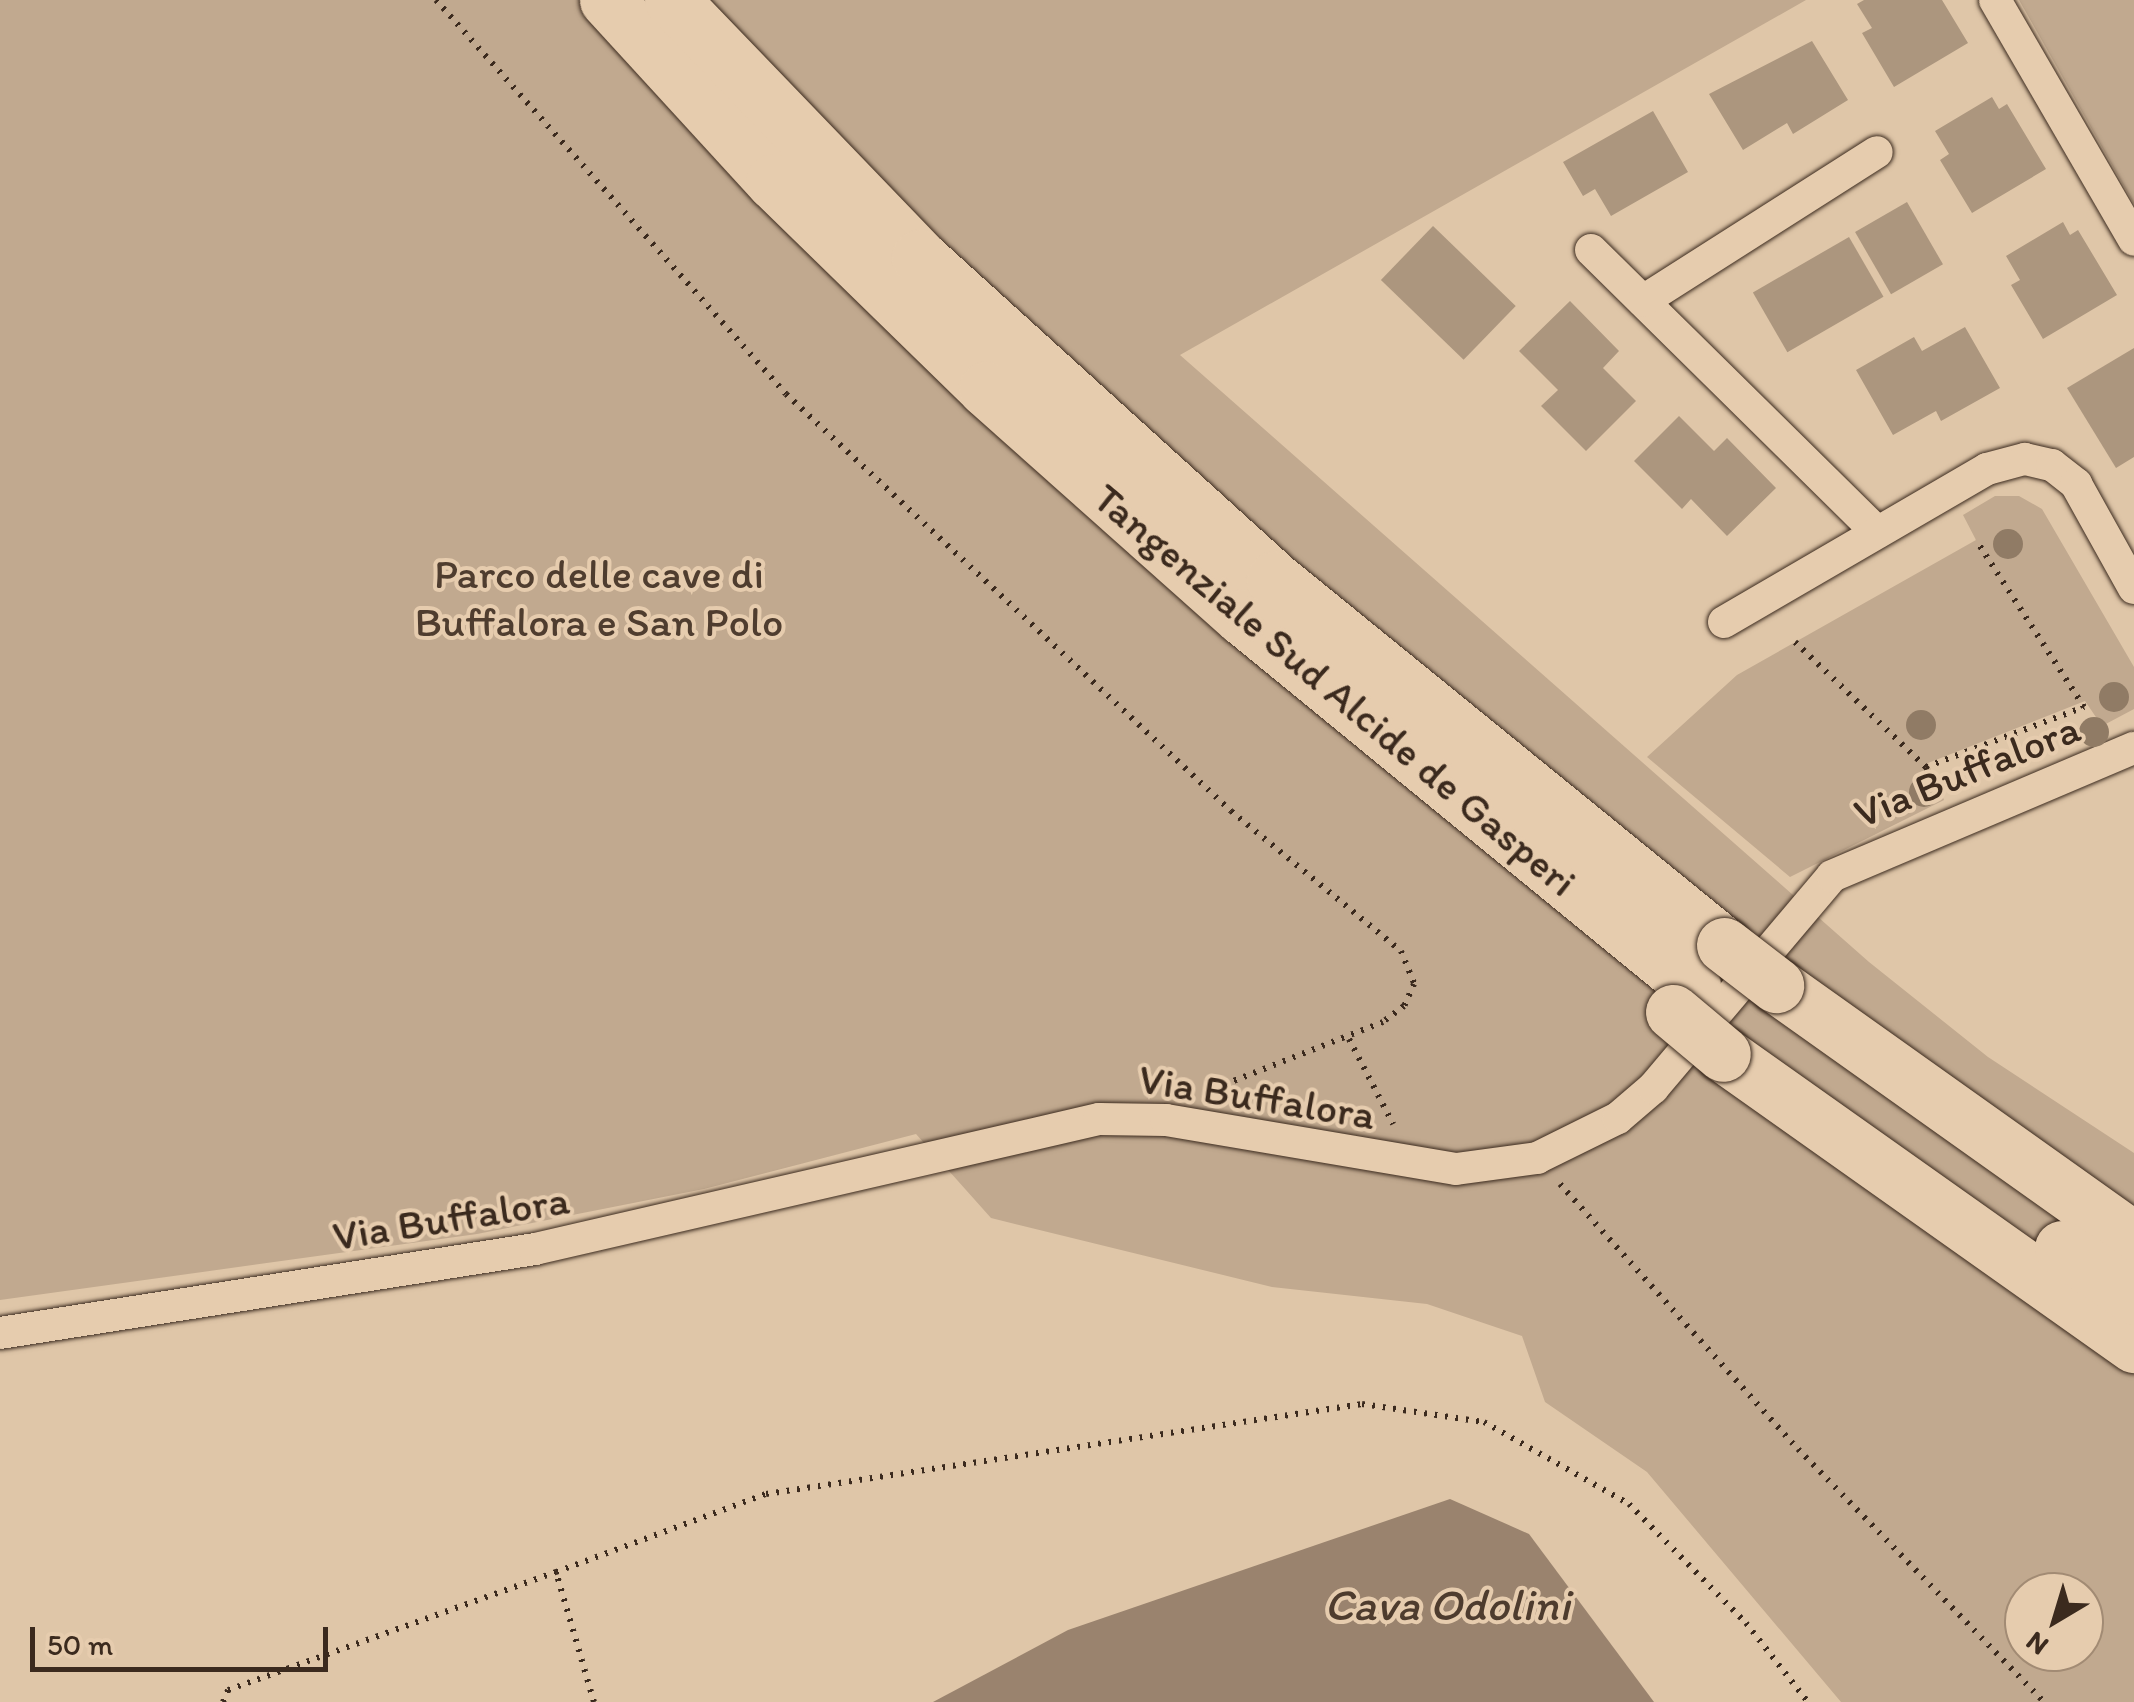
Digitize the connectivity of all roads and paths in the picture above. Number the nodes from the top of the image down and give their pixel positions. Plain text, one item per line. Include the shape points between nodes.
1 (436, 0) edge
2 (607, 0) edge
3 (672, 0) edge
4 (1995, 0) edge
5 (1877, 152) dead end
6 (2134, 240) edge
7 (1591, 250) dead end
8 (1643, 301) junction
9 (1877, 532) junction
10 (1976, 540) dead end
11 (2134, 588) edge
12 (1724, 622) dead end
13 (1795, 642) dead end
14 (2134, 748) edge
15 (1697, 981) junction
16 (1748, 1021) junction
17 (1348, 1039) junction
18 (1861, 1050) junction
19 (1166, 1120) junction
20 (1415, 1165) junction
21 (1546, 1169) junction
22 (1572, 1172) dead end
23 (2134, 1202) edge
24 (2134, 1240) edge
25 (2134, 1297) edge
26 (0, 1333) edge
27 (2134, 1345) edge
28 (556, 1572) junction
29 (223, 1702) edge
30 (594, 1702) edge
31 (1808, 1702) edge
32 (2044, 1702) edge

1 - 17 path via 786,394 1217,798 1401,951 1414,984 1404,1006
2 - 15 highway, Tangenziale Sud Alcide de Gasperi via 773,181 986,389 1607,922
3 - 15 highway, Tangenziale Sud Alcide de Gasperi via 919,256 1274,579
4 - 6 street
5 - 8 street
7 - 8 street
8 - 9 street
9 - 11 street via 1987,469 2025,459 2052,465 2076,484
9 - 12 street
10 - 13 path via 2084,707 1926,768
14 - 21 street, Via Buffalora via 1832,876 1653,1088
15 - 16 highway, Tangenziale Sud Alcide de Gasperi
16 - 18 highway, Tangenziale Sud Alcide de Gasperi
16 - 25 highway, Tangenziale Sud Alcide de Gasperi
16 - 27 highway
17 - 19 path via 1228,1078
17 - 20 path
18 - 23 highway via 2001,1111
18 - 24 highway, Tangenziale Sud Alcide de Gasperi
19 - 20 street, Via Buffalora
19 - 26 street, Via Buffalora via 1099,1119 535,1249
20 - 21 street, Via Buffalora
21 - 22 path
21 - 32 path via 1798,1450
28 - 29 path via 228,1690
28 - 30 path
28 - 31 path via 766,1494 1362,1404 1484,1422 1629,1504 1746,1623

